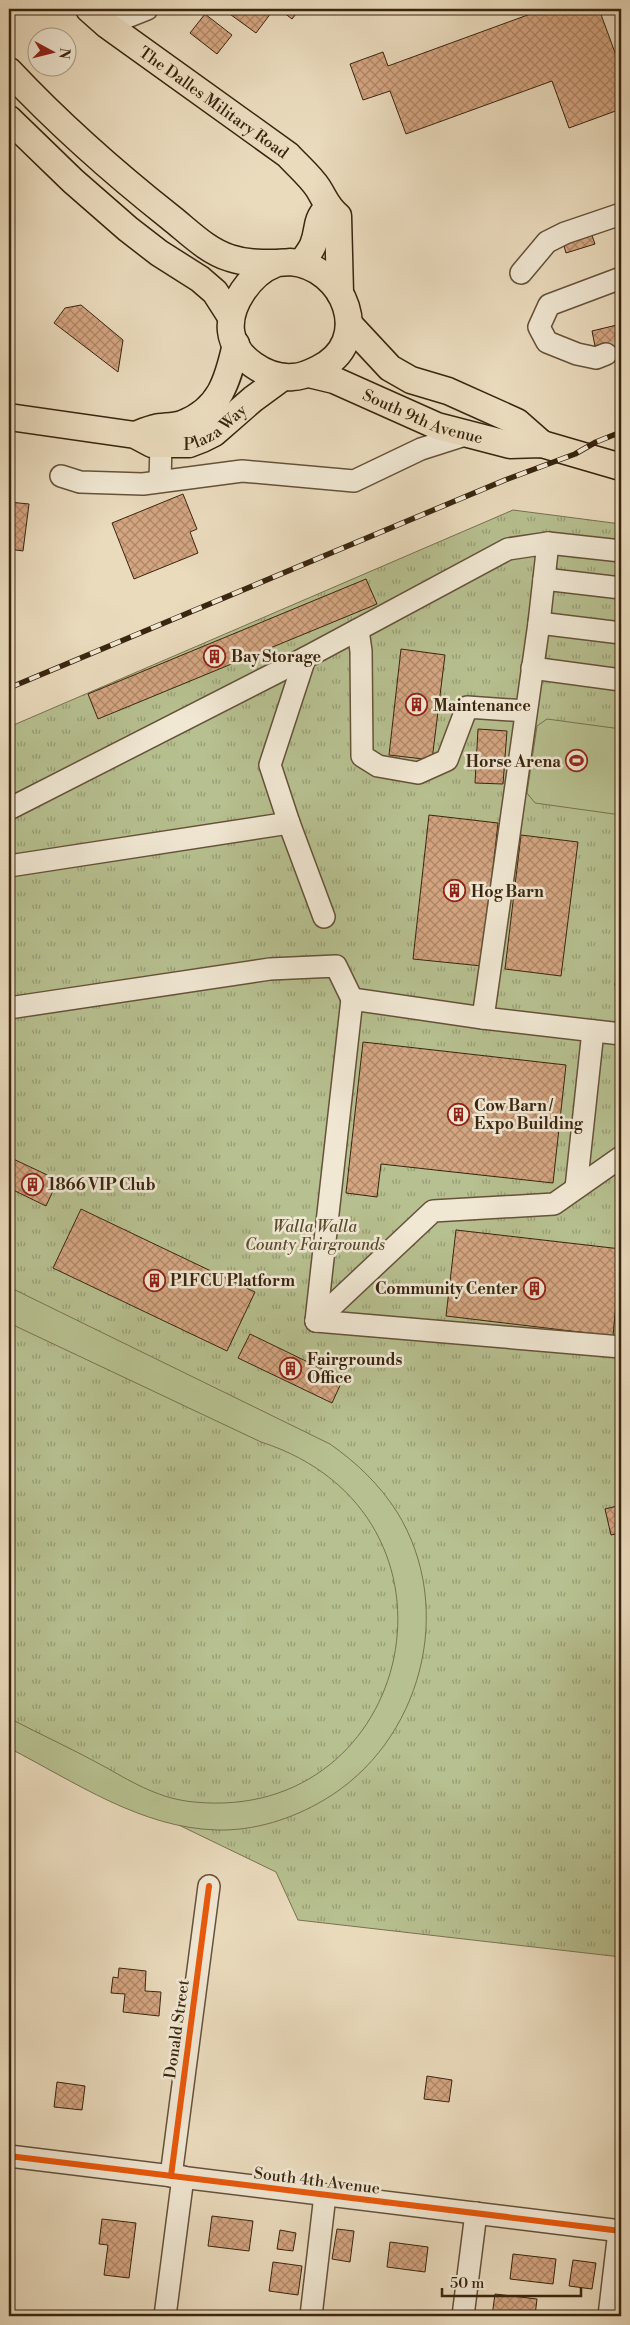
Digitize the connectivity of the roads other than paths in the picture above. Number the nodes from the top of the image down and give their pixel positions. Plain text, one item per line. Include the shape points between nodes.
1 (147, 9) edge
2 (98, 17) edge
3 (9, 71) edge
4 (9, 119) edge
5 (327, 208) junction
6 (621, 214) edge
7 (302, 263) junction
8 (276, 264) junction
9 (521, 274) dead end
10 (621, 278) edge
11 (621, 291) edge
12 (340, 293) junction
13 (232, 318) junction
14 (349, 324) junction
15 (547, 342) junction
16 (236, 344) junction
17 (606, 354) tunnel mouth
18 (309, 374) junction
19 (283, 377) junction
20 (9, 417) edge
21 (468, 434) junction
22 (136, 435) junction
23 (161, 444) junction
24 (542, 444) junction
25 (621, 467) edge
26 (61, 476) dead end
27 (160, 482) junction
28 (548, 543) junction
29 (621, 551) edge
30 (544, 579) junction
31 (621, 588) edge
32 (539, 623) junction
33 (358, 630) junction
34 (621, 633) edge
35 (305, 658) junction
36 (532, 668) junction
37 (621, 680) edge
38 (526, 711) junction
39 (9, 809) edge
40 (289, 823) junction
41 (9, 866) edge
42 (324, 917) dead end
43 (352, 999) junction
44 (9, 1008) edge
45 (483, 1018) junction
46 (593, 1030) junction
47 (621, 1034) edge
48 (621, 1157) edge
49 (576, 1188) junction
50 (316, 1321) junction
51 (621, 1346) edge
52 (209, 1886) dead end
53 (9, 2156) edge
54 (177, 2176) junction
55 (326, 2195) junction
56 (476, 2213) junction
57 (620, 2231) edge
58 (165, 2316) edge
59 (310, 2316) edge
60 (463, 2316) edge
61 (609, 2316) edge

1 - 2 street
2 - 5 main road, The Dalles Military Road via 288,156 318,188
3 - 8 main road via 113,170 204,244 230,258
4 - 13 main road via 121,224 215,292
5 - 7 main road via 318,219 312,246
5 - 12 main road, The Dalles Military Road via 338,216
6 - 9 street via 547,242
7 - 8 main road
7 - 12 main road via 330,280
8 - 13 main road via 252,281 241,294
10 - 15 street via 549,305 539,327
11 - 15 street via 565,310 547,320
12 - 14 main road via 348,308
13 - 16 main road via 231,332
14 - 18 main road via 343,348 335,358
14 - 24 main road, South 9th Avenue via 390,368 411,380 448,391 517,422
15 - 17 street via 596,358
16 - 19 main road via 254,366
16 - 22 main road, Plaza Way via 228,378 212,404 180,425 154,428
18 - 19 main road
18 - 21 main road, South 9th Avenue via 334,380 437,426
19 - 23 main road, Plaza Way via 253,398 214,433 189,444
20 - 22 main road, Plaza Way
21 - 24 main road, South 9th Avenue via 510,445
21 - 27 street via 421,449 354,481 242,472
22 - 23 main road, Plaza Way via 152,444
23 - 27 street
24 - 25 main road, South 9th Avenue
26 - 27 street via 80,482
28 - 29 street
28 - 30 street
28 - 33 street via 508,550
30 - 31 street
30 - 32 street
32 - 34 street
32 - 36 street
33 - 35 street
33 - 38 street via 362,756 378,766 418,773 447,760 467,707
35 - 39 street
35 - 40 street via 270,765
36 - 37 street
36 - 38 street
38 - 45 street
40 - 41 street
40 - 42 street
43 - 44 street via 336,966 270,969
43 - 45 street
43 - 50 street
45 - 46 street
46 - 47 street
46 - 49 street
48 - 49 street
49 - 50 street via 554,1204 433,1211
50 - 51 street
52 - 54 street, Donald Street
53 - 54 street, South 4th Avenue
54 - 55 street, South 4th Avenue
54 - 58 street, Donald Street
55 - 56 street, South 4th Avenue
55 - 59 street
56 - 57 street, South 4th Avenue
56 - 60 street
57 - 61 street

